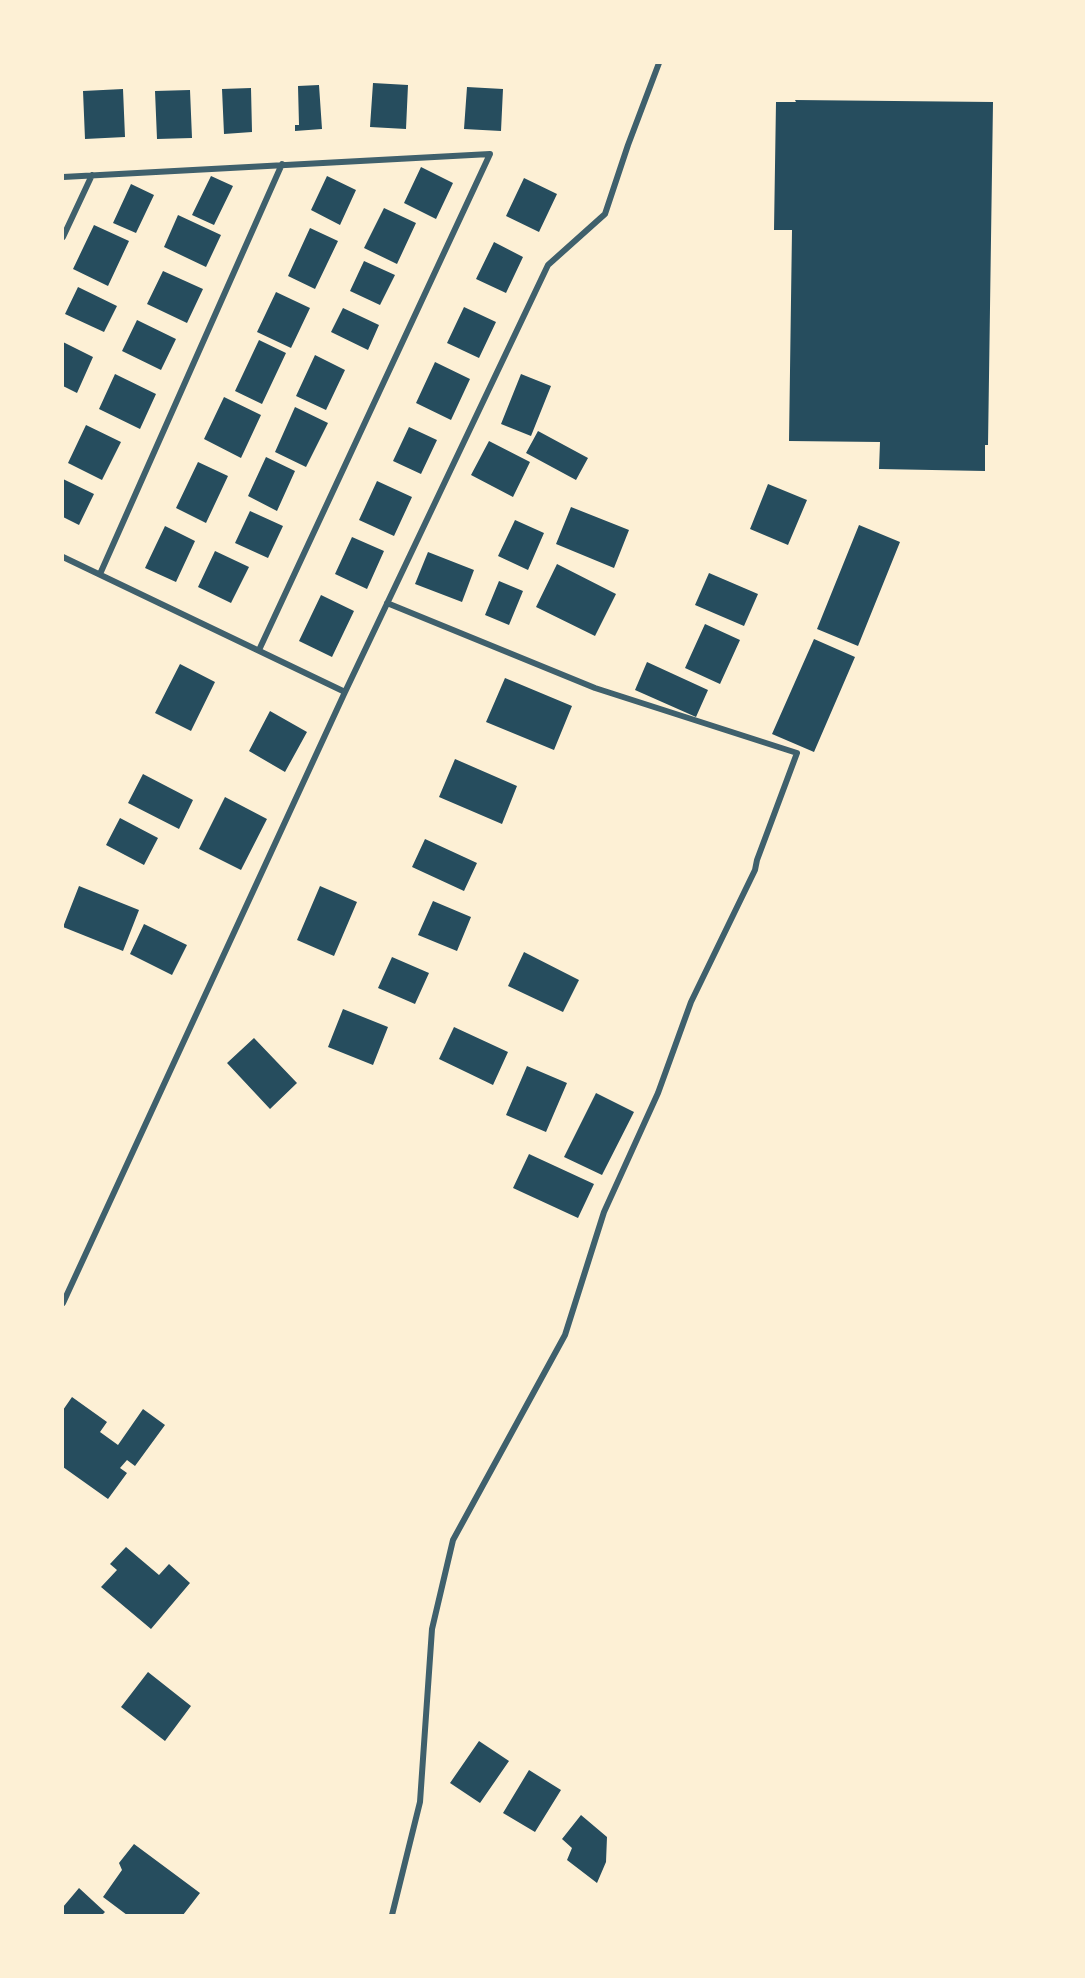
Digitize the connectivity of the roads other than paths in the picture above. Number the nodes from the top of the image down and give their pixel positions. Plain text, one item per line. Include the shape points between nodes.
1 (659, 63) edge
2 (282, 164) junction
3 (92, 176) junction
4 (63, 177) edge
5 (63, 237) edge
6 (63, 557) edge
7 (100, 574) junction
8 (387, 603) junction
9 (258, 650) junction
10 (345, 692) junction
11 (63, 1303) edge
12 (392, 1915) edge

1 - 8 street via 605,214 548,265
2 - 3 street
2 - 7 street
2 - 9 street via 490,154
3 - 4 street
3 - 5 street
6 - 7 street
7 - 9 street
8 - 10 street
8 - 12 street via 595,688 797,753 755,870 691,1002 658,1093 604,1212 565,1335 453,1540 432,1629 420,1802
9 - 10 street
10 - 11 street

